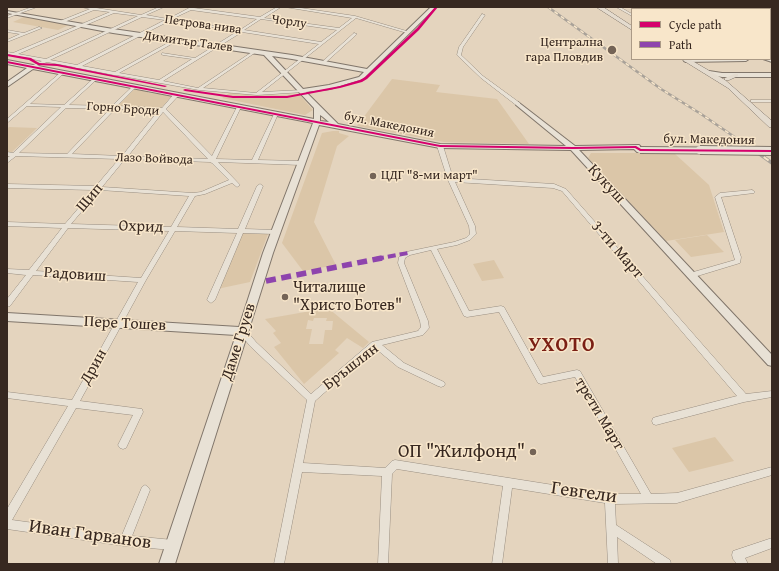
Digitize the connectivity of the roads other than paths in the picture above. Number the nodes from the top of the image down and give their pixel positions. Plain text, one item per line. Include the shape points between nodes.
1 (35, 7) edge
2 (83, 7) edge
3 (97, 7) edge
4 (162, 7) edge
5 (279, 7) edge
6 (287, 7) edge
7 (434, 7) edge
8 (599, 7) edge
9 (607, 7) edge
10 (193, 8) edge
11 (616, 8) edge
12 (93, 9) junction
13 (7, 12) edge
14 (113, 12) junction
15 (17, 14) junction
16 (483, 15) dead end
17 (631, 15) edge
18 (142, 16) junction
19 (7, 17) edge
20 (355, 17) junction
21 (261, 18) junction
22 (168, 20) junction
23 (631, 21) edge
24 (61, 22) junction
25 (83, 25) junction
26 (631, 27) edge
27 (40, 28) dead end
28 (340, 28) junction
29 (110, 30) junction
30 (7, 31) edge
31 (241, 31) junction
32 (408, 32) junction
33 (24, 34) junction
34 (355, 34) dead end
35 (139, 35) junction
36 (176, 40) junction
37 (7, 41) edge
38 (322, 43) junction
39 (218, 46) junction
40 (255, 51) junction
41 (7, 53) edge
42 (266, 53) junction
43 (14, 54) junction
44 (162, 54) dead end
45 (301, 58) junction
46 (196, 59) junction
47 (685, 60) edge
48 (698, 60) edge
49 (750, 60) edge
50 (44, 61) junction
51 (7, 62) edge
52 (323, 63) junction
53 (32, 67) junction
54 (76, 67) junction
55 (40, 69) junction
56 (369, 71) junction
57 (24, 72) junction
58 (284, 72) junction
59 (62, 73) junction
60 (709, 73) junction
61 (114, 74) junction
62 (736, 75) joint
63 (772, 75) edge
64 (724, 77) junction
65 (94, 79) junction
66 (159, 82) junction
67 (7, 85) edge
68 (133, 87) junction
69 (199, 89) junction
70 (302, 91) junction
71 (257, 94) junction
72 (176, 95) junction
73 (772, 100) edge
74 (754, 101) junction
75 (518, 104) joint
76 (27, 105) junction
77 (66, 106) junction
78 (317, 106) junction
79 (115, 107) junction
80 (240, 107) junction
81 (163, 109) junction
82 (276, 114) junction
83 (772, 117) edge
84 (7, 122) edge
85 (317, 122) junction
86 (772, 125) edge
87 (339, 126) junction
88 (312, 134) junction
89 (440, 146) junction
90 (573, 148) junction
91 (772, 152) edge
92 (7, 154) edge
93 (15, 154) junction
94 (68, 156) junction
95 (124, 157) junction
96 (7, 161) edge
97 (212, 161) junction
98 (254, 162) junction
99 (301, 163) junction
100 (451, 180) junction
101 (7, 186) edge
102 (260, 186) dead end
103 (98, 188) junction
104 (752, 192) dead end
105 (193, 195) junction
106 (7, 224) edge
107 (67, 225) junction
108 (173, 228) junction
109 (241, 231) junction
110 (275, 232) junction
111 (433, 248) junction
112 (7, 271) edge
113 (31, 272) junction
114 (692, 275) junction
115 (143, 280) junction
116 (211, 300) dead end
117 (7, 304) edge
118 (7, 317) edge
119 (119, 323) junction
120 (242, 331) junction
121 (375, 344) junction
122 (772, 362) edge
123 (441, 384) dead end
124 (7, 394) edge
125 (772, 394) edge
126 (744, 398) junction
127 (311, 399) junction
128 (74, 404) junction
129 (656, 421) dead end
130 (123, 445) dead end
131 (298, 467) junction
132 (772, 471) edge
133 (387, 472) junction
134 (508, 482) junction
135 (145, 490) dead end
136 (610, 499) junction
137 (649, 499) junction
138 (7, 519) edge
139 (7, 524) edge
140 (612, 528) junction
141 (125, 541) junction
142 (772, 543) edge
143 (173, 545) junction
144 (167, 564) edge
145 (279, 564) edge
146 (383, 564) edge
147 (498, 564) edge
148 (613, 564) edge
149 (666, 564) edge
150 (743, 564) edge

1 - 15 street
2 - 12 street, Петрова нива
3 - 12 street
4 - 18 street
5 - 21 street
6 - 20 street
7 - 32 street
8 - 26 main road
9 - 11 main road
10 - 21 street, Чорлу
10 - 22 street
11 - 17 street
11 - 23 main road
12 - 14 street, Петрова нива
12 - 24 street
13 - 15 street, Димитър Талев
14 - 18 street, Петрова нива
14 - 25 street
15 - 19 street
15 - 24 street, Димитър Талев
16 - 75 street, Кукуш via 461,47 459,55 482,77
18 - 22 street, Петрова нива
18 - 29 street
20 - 28 street
20 - 32 street
21 - 28 street, Чорлу
21 - 31 street
22 - 31 street, Петрова нива
22 - 35 street
24 - 25 street, Димитър Талев
25 - 29 street, Димитър Талев
25 - 43 street
27 - 33 street
28 - 38 street
29 - 35 street, Димитър Талев
29 - 50 street
30 - 33 street
31 - 38 street, Петрова нива
31 - 39 street
32 - 56 street
33 - 37 street
34 - 52 street
35 - 36 street, Димитър Талев
35 - 54 street
36 - 39 street, Димитър Талев
36 - 61 street
38 - 45 street
39 - 40 street, Димитър Талев
39 - 46 street
40 - 42 street, Димитър Талев
40 - 69 street
41 - 43 street
42 - 45 street, Димитър Талев
42 - 58 street
43 - 50 street
44 - 46 street
45 - 52 street, Димитър Талев
45 - 58 street
46 - 66 street
47 - 60 main road
48 - 64 main road
49 - 63 street via 745,62 749,67
50 - 53 street
50 - 54 street
51 - 53 street, бул. Македония
52 - 56 street, Димитър Талев
53 - 55 street, бул. Македония
53 - 57 street
54 - 61 street
55 - 57 street
55 - 59 street, бул. Македония
56 - 70 street via 361,78 330,87
57 - 67 street
58 - 70 street
58 - 71 street
59 - 65 street, бул. Македония
59 - 76 street
60 - 64 street
60 - 86 main road via 730,87
61 - 66 street
62 - 63 street
62 - 64 main road
64 - 74 main road
65 - 68 street, бул. Македония
65 - 77 street
66 - 69 street
68 - 72 street, бул. Македония
68 - 79 street
69 - 71 street
70 - 71 street
70 - 78 street
72 - 80 street, бул. Македония
72 - 81 street, Щип
73 - 74 street
74 - 83 main road
75 - 90 street, Кукуш
76 - 77 street, Горно Броди
76 - 84 street
77 - 79 street, Горно Броди
77 - 93 street
78 - 85 street
78 - 87 street via 325,116
79 - 81 street, Горно Броди
79 - 94 street
80 - 82 street, бул. Македония
80 - 97 street
81 - 95 street, Щип
81 - 97 street, Горно Броди
82 - 85 street, бул. Македония
82 - 98 street
85 - 87 street, бул. Македония
85 - 88 street, Даме Груев
87 - 88 street
87 - 89 street, бул. Македония
88 - 99 street, Даме Груев
89 - 90 street, бул. Македония
89 - 100 street
90 - 91 street, бул. Македония, bridge via 583,152
90 - 114 street, Кукуш
92 - 93 street, Лазо Войвода
93 - 94 street, Лазо Войвода
93 - 96 street
94 - 95 street, Лазо Войвода
95 - 97 street, Лазо Войвода
95 - 103 street, Щип
97 - 98 street, Лазо Войвода
97 - 105 street, Горно Броди via 235,183
98 - 99 street, Лазо Войвода
99 - 110 street, Даме Груев
100 - 111 street via 472,226 473,234 455,244
100 - 126 street, 3-ти Март via 554,186 564,190
101 - 103 street
102 - 109 street
103 - 105 street
103 - 107 street, Щип
104 - 114 street via 718,197 738,261
105 - 108 street, Дрин
106 - 107 street, Охрид
107 - 108 street, Охрид
107 - 113 street, Щип
108 - 109 street, Охрид
108 - 115 street, Дрин
109 - 110 street, Охрид
109 - 116 street
110 - 120 street, Даме Груев
111 - 121 street, Бръшлян via 408,253 402,257 401,263 425,328 420,333
111 - 137 street, трети Март via 467,314 501,309 540,381 577,373
112 - 113 street, Радовиш
113 - 115 street, Радовиш
113 - 117 street, Щип
114 - 122 street, Кукуш
115 - 119 street, Дрин
118 - 119 street, Пере Тошев
119 - 120 street, Пере Тошев
119 - 128 street, Дрин
120 - 127 street
120 - 143 street, Даме Груев
121 - 123 street via 401,365
121 - 127 street, Бръшлян
124 - 128 street
125 - 126 street
126 - 129 street
127 - 131 street
128 - 130 street via 139,412
128 - 138 street, Дрин
131 - 133 street
131 - 145 street
132 - 137 street, Гевгели via 677,498
133 - 134 street, Гевгели via 395,464
133 - 146 street
134 - 136 street, Гевгели
134 - 147 street
135 - 141 street
136 - 137 street, Гевгели
136 - 140 street
139 - 141 street, Иван Гарванов
140 - 148 street
140 - 149 street
141 - 143 street, Иван Гарванов
142 - 150 street via 737,555
143 - 144 street, Даме Груев

